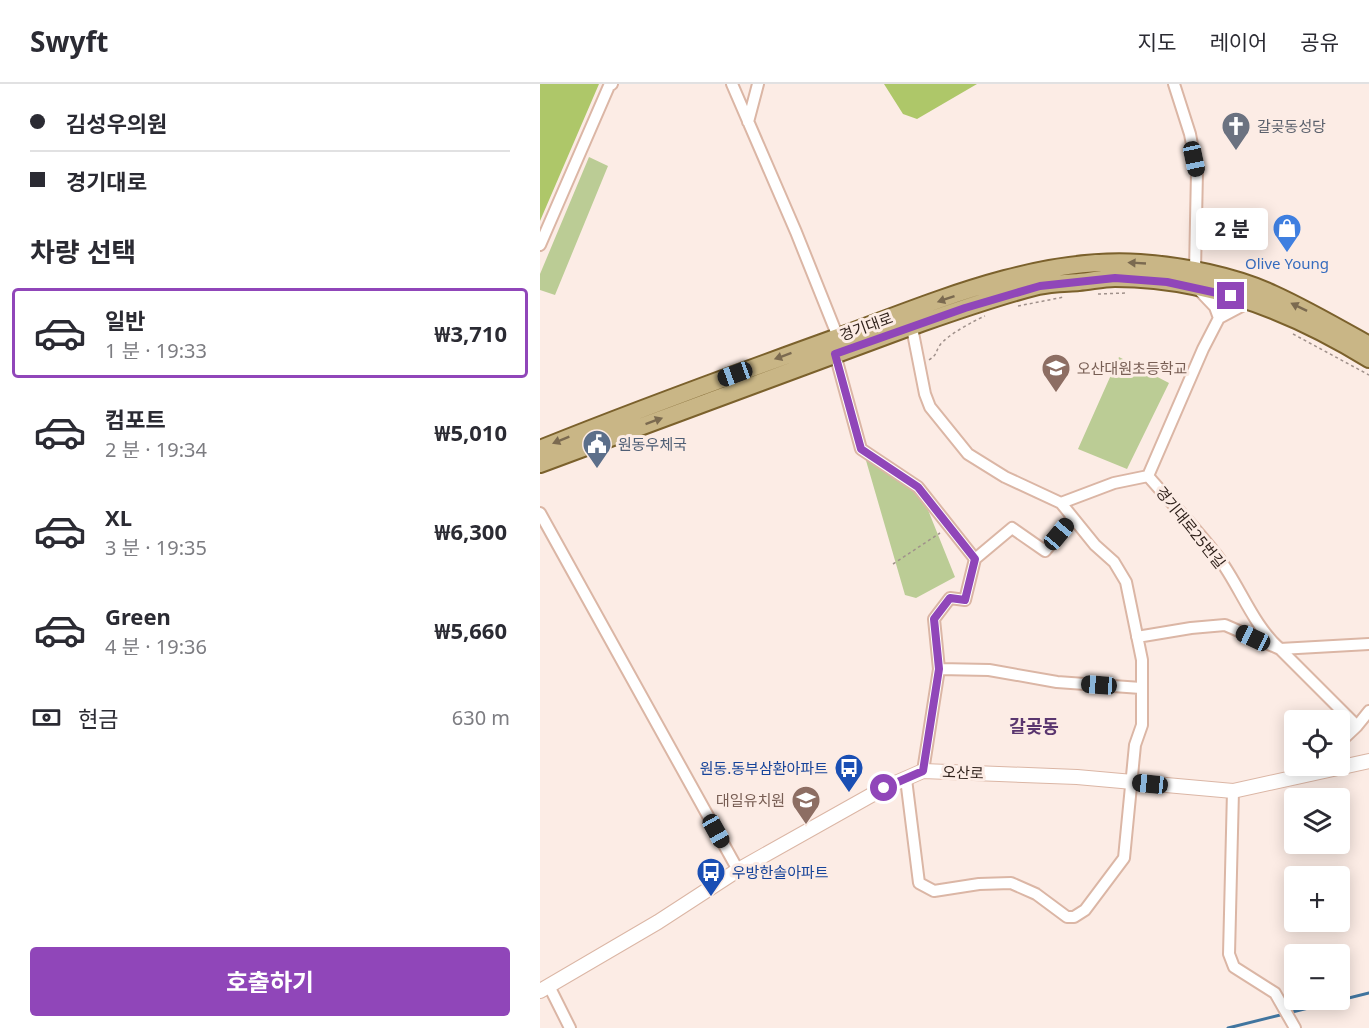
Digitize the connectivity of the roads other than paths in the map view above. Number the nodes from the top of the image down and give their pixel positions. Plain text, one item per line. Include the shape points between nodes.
1 (612, 84) edge
2 (732, 84) edge
3 (759, 84) edge
4 (1174, 84) edge
5 (748, 122) junction
6 (540, 245) edge
7 (1195, 279) junction
8 (1251, 301) junction
9 (1219, 318) junction
10 (886, 319) junction
11 (907, 328) junction
12 (838, 337) junction
13 (1369, 345) edge
14 (835, 354) junction
15 (1369, 359) edge
16 (540, 449) edge
17 (540, 464) edge
18 (1148, 476) junction
19 (1060, 503) junction
20 (540, 514) edge
21 (1072, 518) junction
22 (975, 559) junction
23 (1137, 637) junction
24 (1369, 644) edge
25 (1280, 649) junction
26 (939, 669) junction
27 (1141, 688) junction
28 (1369, 711) edge
29 (1357, 726) junction
30 (1350, 733) edge
31 (1369, 761) edge
32 (1350, 766) edge
33 (923, 771) junction
34 (1299, 776) edge
35 (906, 779) junction
36 (1131, 783) junction
37 (1233, 791) junction
38 (738, 870) junction
39 (544, 989) edge
40 (570, 1028) edge
41 (1295, 1028) edge

1 - 6 street
2 - 5 street
3 - 5 street
4 - 7 street via 1197,171
5 - 12 street
7 - 8 main road, 경기대로
7 - 9 street
7 -> 10 main road, 경기대로 via 1141,263 1056,268 967,291
7 - 11 main road, 경기대로 via 1167,282 1115,278 1040,286
13 -> 7 main road, 경기대로 via 1270,292 1208,273
8 - 9 street
8 - 15 main road, 경기대로 via 1333,336
9 - 18 street, 경기대로25번길
10 - 11 street
10 - 12 main road, 경기대로
11 - 14 main road, 경기대로
11 - 19 street via 913,333 930,406 968,454
12 - 14 street
12 -> 16 main road, 경기대로
17 -> 14 main road, 경기대로
14 - 22 street via 861,449 918,487
18 - 19 street via 1114,483
18 - 25 street, 경기대로25번길 via 1218,557 1252,614
19 - 21 street
20 - 38 street
21 - 22 street via 1046,551 1012,528
21 - 23 street via 1114,562 1126,582
22 - 26 street via 965,600 950,598 934,619
23 - 25 street via 1225,625
23 - 27 street via 1142,660
24 - 25 street
25 - 29 street, 경기대로25번길
26 - 27 street via 989,670 1057,682
26 - 33 street
27 - 36 street via 1142,725 1135,745
28 - 29 street
29 - 30 street
31 - 32 street, 오산로
33 - 35 street, 오산로
33 - 36 street, 오산로
34 - 37 street, 오산로
35 - 36 street via 919,883 934,891 1011,883 1036,894 1067,917 1084,910 1124,858
35 - 38 street, 오산로
36 - 37 street, 오산로
37 - 41 street via 1228,954 1234,967 1275,993
38 - 39 street, 오산로
39 - 40 street

